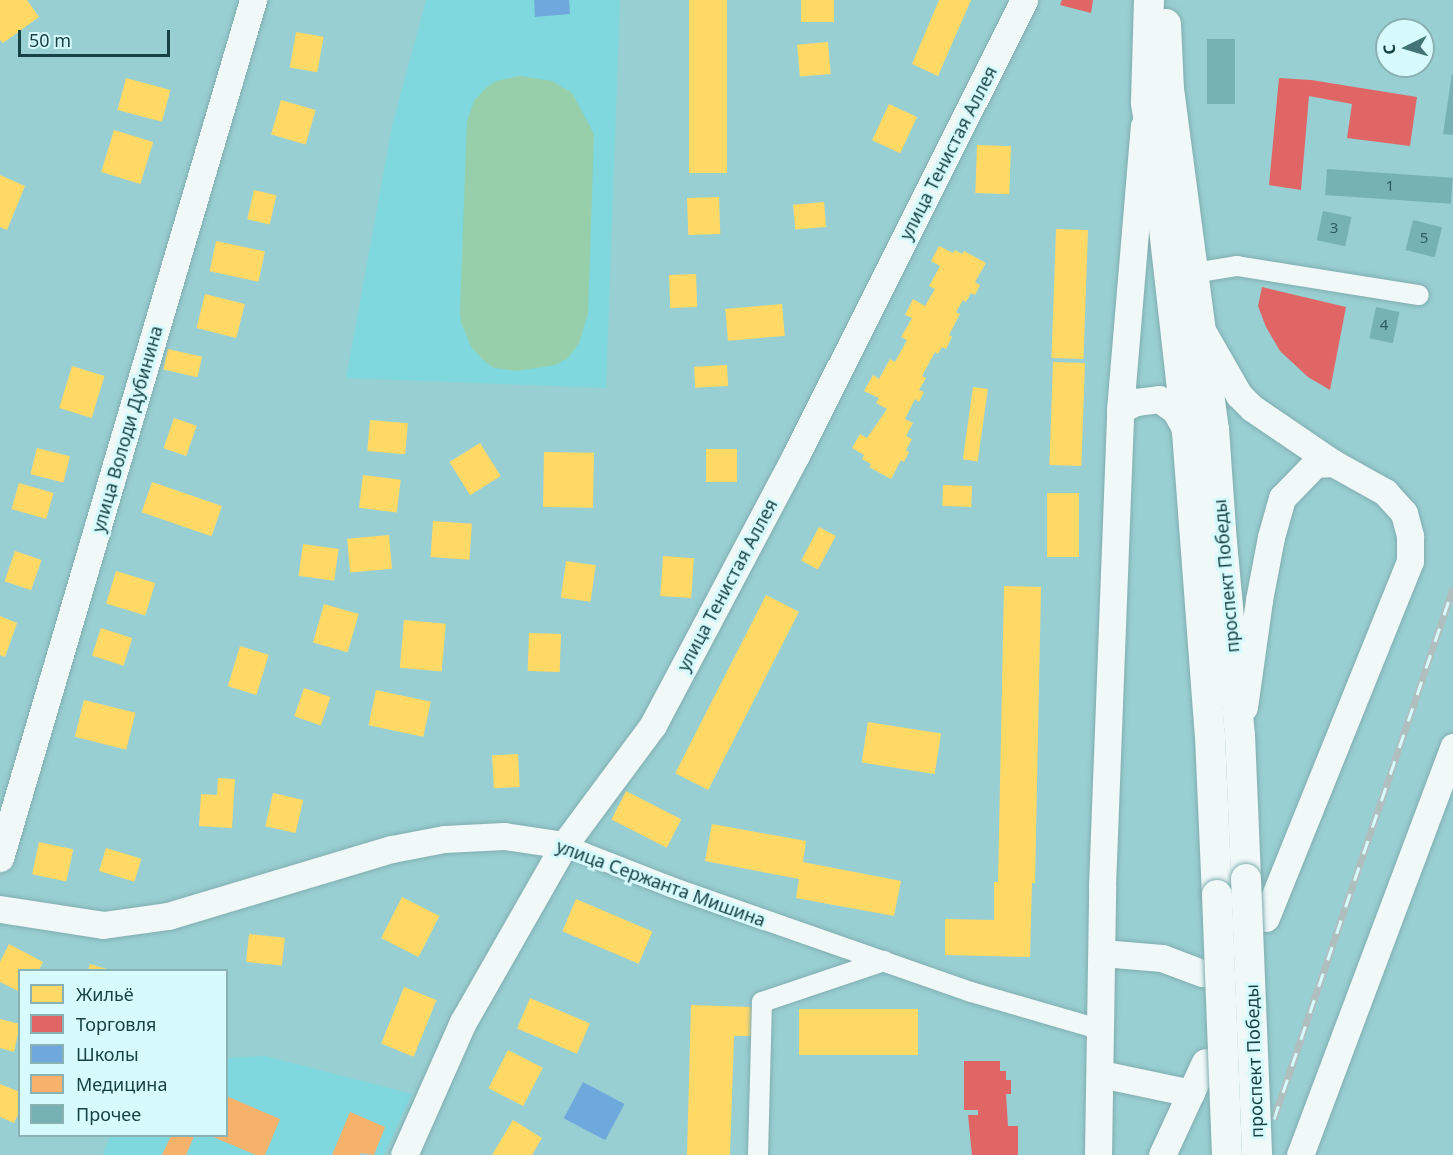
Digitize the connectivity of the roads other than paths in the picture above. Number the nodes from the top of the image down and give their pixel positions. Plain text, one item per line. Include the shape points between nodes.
1 (254, 0) edge
2 (1024, 0) edge
3 (1149, 0) edge
4 (1167, 0) edge
5 (1146, 103) junction
6 (1194, 273) junction
7 (1419, 295) dead end
8 (1202, 330) junction
9 (1120, 410) junction
10 (1187, 432) junction
11 (1333, 463) junction
12 (1240, 735) junction
13 (1453, 747) edge
14 (564, 845) junction
15 (0, 858) edge
16 (0, 909) edge
17 (1266, 918) dead end
18 (1102, 953) junction
19 (884, 961) junction
20 (1202, 974) dead end
21 (1102, 1030) junction
22 (1204, 1062) dead end
23 (1101, 1074) junction
24 (1191, 1093) junction
25 (404, 1155) edge
26 (758, 1155) edge
27 (1098, 1155) edge
28 (1162, 1155) edge
29 (1227, 1155) edge
30 (1257, 1155) edge
31 (1300, 1155) edge

1 - 15 street, улица Володи Дубинина
2 - 14 street, улица Тенистая Аллея via 796,455 653,725
3 - 5 main road, проспект Победы
4 - 6 main road, проспект Победы via 1169,89
5 - 9 street
5 - 10 main road, проспект Победы
6 - 7 street via 1237,266
6 - 8 main road, проспект Победы
8 - 11 street via 1239,395
8 - 12 main road, проспект Победы
9 - 10 street via 1136,402 1159,399 1174,410
9 - 18 street
10 - 29 main road, проспект Победы, bridge via 1210,736
11 - 12 street via 1315,464 1282,498 1259,600
11 - 17 street via 1385,492 1404,513 1410,536 1410,561
12 - 30 main road, проспект Победы, bridge
13 - 31 street
14 - 16 street, улица Сержанта Мишина via 504,836 444,839 392,849 168,916 103,925
14 - 19 street, улица Сержанта Мишина via 671,887
14 - 25 street, улица Тенистая Аллея via 463,1022
18 - 20 street via 1162,958
18 - 21 street
19 - 21 street, улица Сержанта Мишина via 971,993
19 - 26 street via 762,1002
21 - 23 street
22 - 24 street
23 - 24 street
23 - 27 street
24 - 28 street

